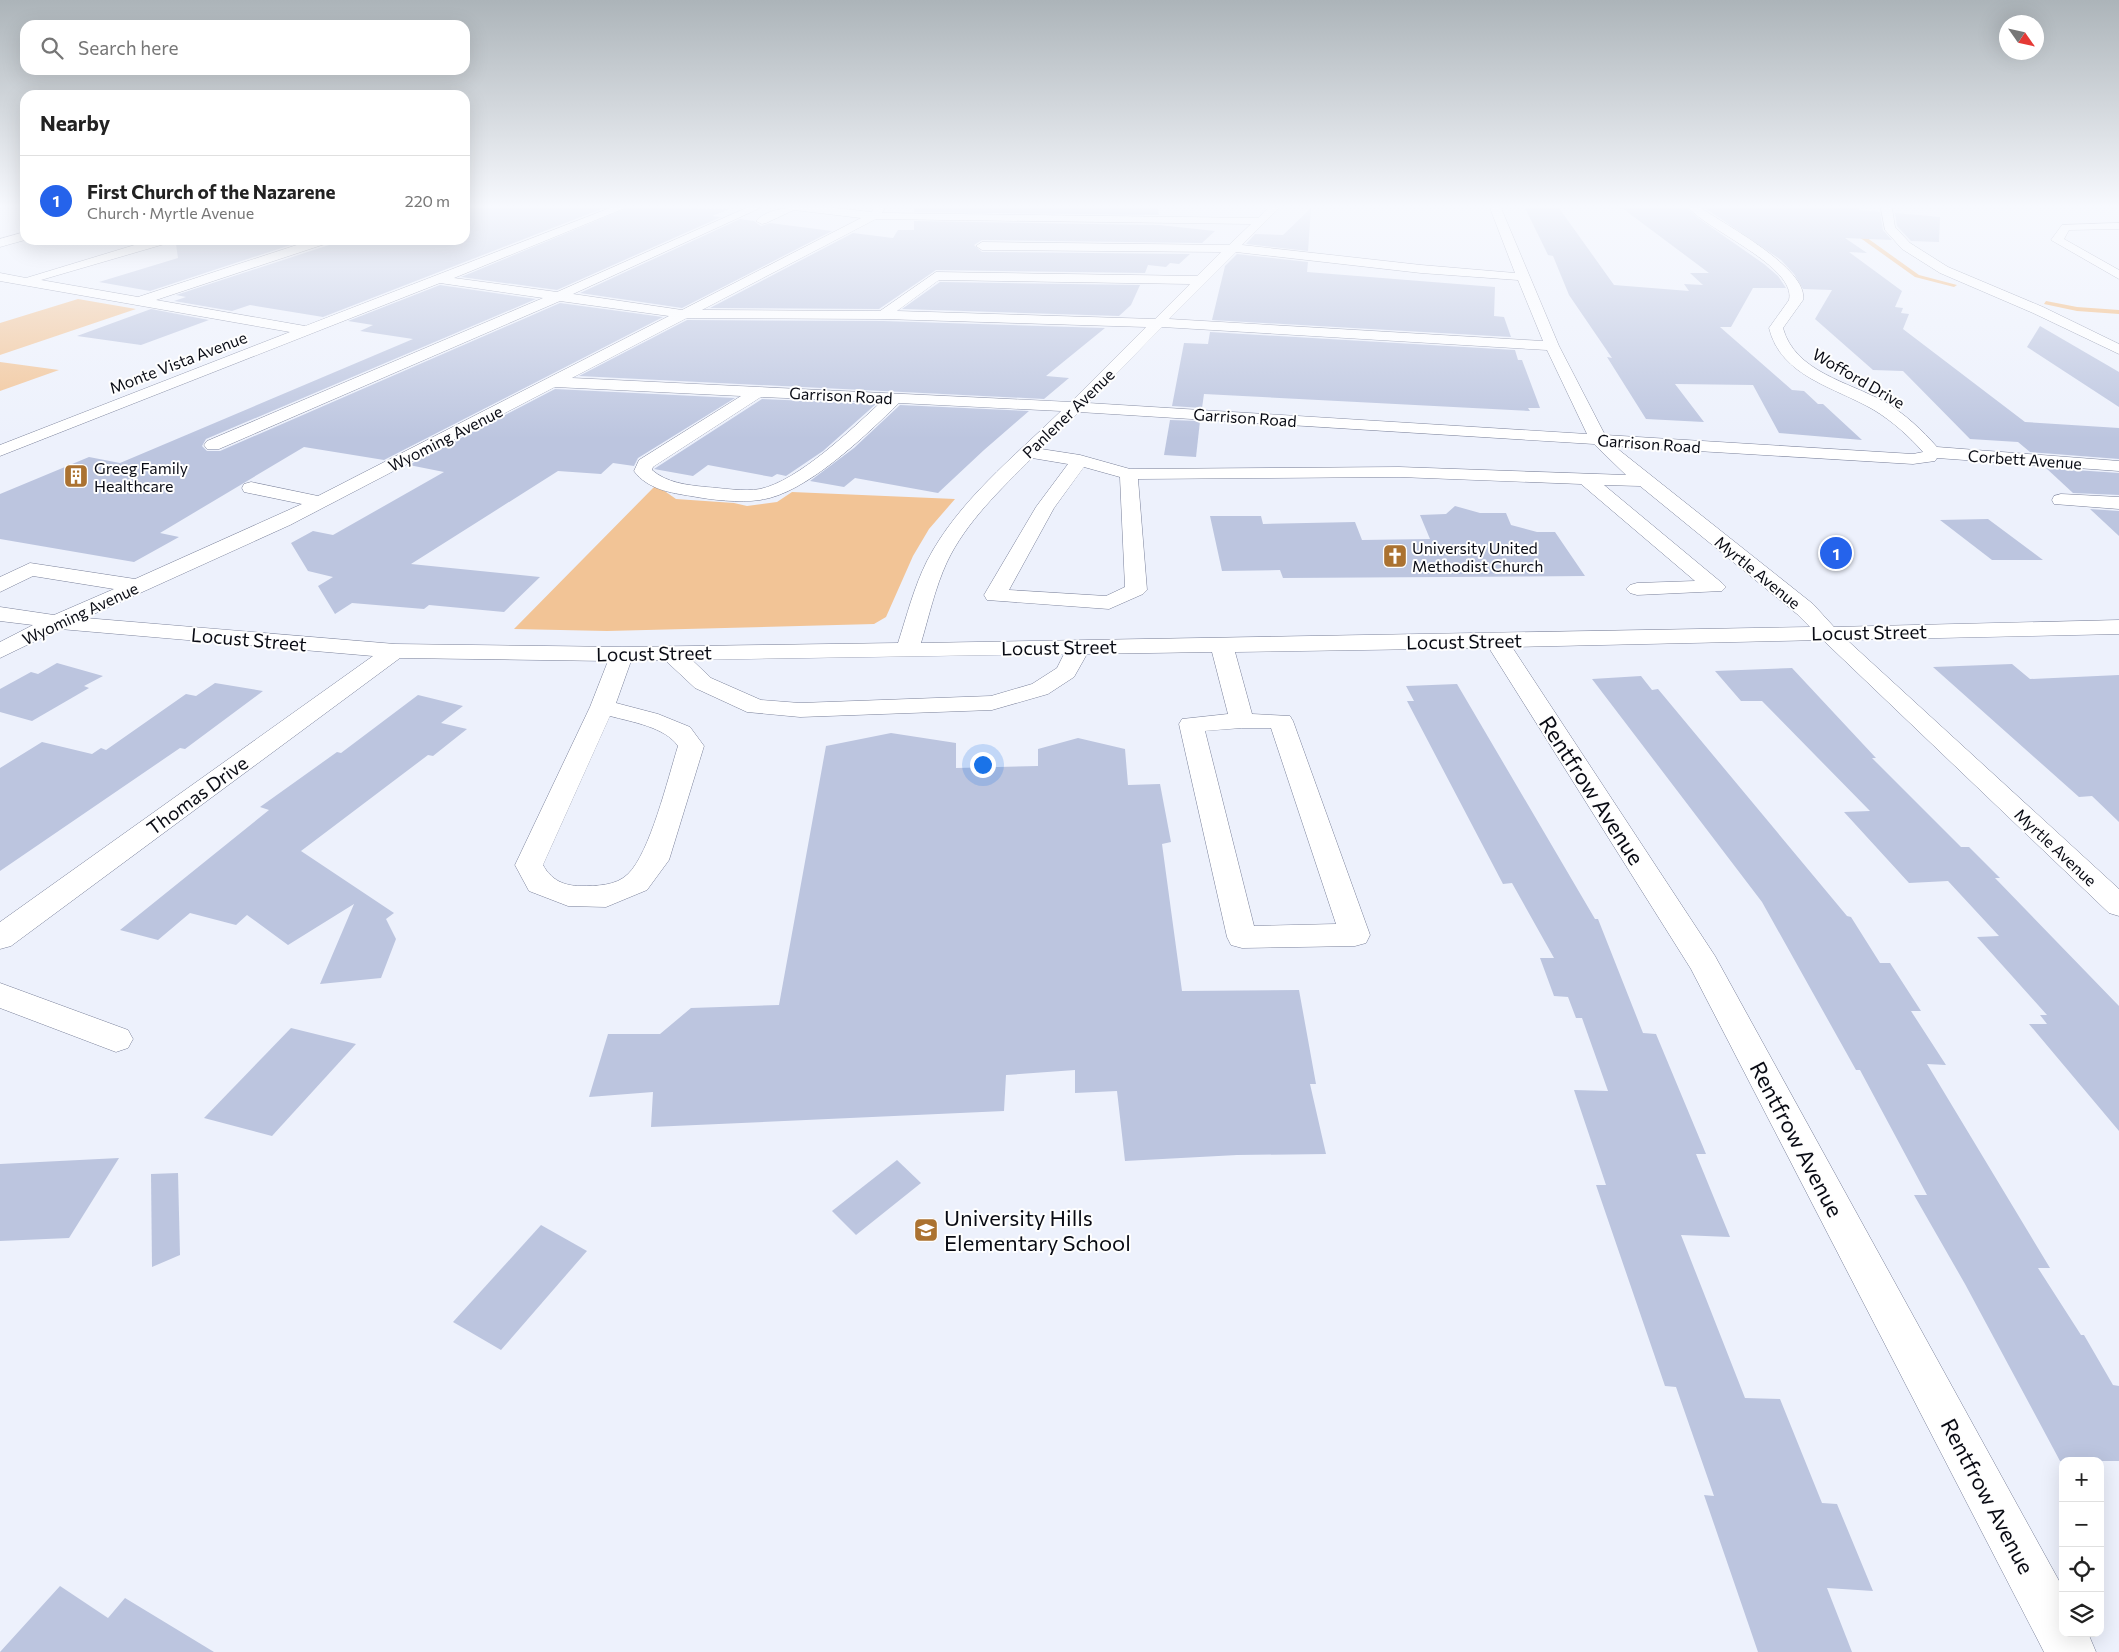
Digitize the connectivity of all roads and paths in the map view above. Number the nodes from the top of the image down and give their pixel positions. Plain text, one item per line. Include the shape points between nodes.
1 (47, 285) edge
2 (188, 285) edge
3 (423, 285) edge
4 (481, 285) edge
5 (583, 285) edge
6 (737, 285) edge
7 (924, 285) edge
8 (1196, 285) edge
9 (1526, 285) edge
10 (1794, 285) edge
11 (1980, 285) edge
12 (559, 296) junction
13 (140, 301) junction
14 (682, 314) junction
15 (883, 315) junction
16 (375, 316) dead end
17 (1159, 323) junction
18 (306, 337) junction
19 (1552, 346) junction
20 (2119, 350) edge
21 (554, 382) junction
22 (759, 392) junction
23 (895, 398) junction
24 (1076, 406) junction
25 (78, 435) dead end
26 (1599, 440) junction
27 (213, 445) dead end
28 (0, 451) edge
29 (1027, 452) junction
30 (1932, 452) junction
31 (1080, 460) junction
32 (2119, 466) edge
33 (1129, 474) junction
34 (1586, 479) junction
35 (1645, 481) junction
36 (251, 488) dead end
37 (2061, 500) dead end
38 (321, 502) junction
39 (2119, 503) edge
40 (1740, 558) junction
41 (1686, 563) junction
42 (0, 586) edge
43 (138, 586) junction
44 (1637, 589) dead end
45 (0, 614) edge
46 (57, 622) junction
47 (2119, 627) edge
48 (1829, 633) junction
49 (1496, 641) junction
50 (1222, 645) junction
51 (1080, 646) junction
52 (908, 648) junction
53 (0, 651) edge
54 (395, 651) junction
55 (671, 653) junction
56 (622, 654) junction
57 (602, 707) junction
58 (1242, 721) junction
59 (2119, 906) edge
60 (0, 938) edge
61 (0, 996) edge
62 (116, 1039) dead end
63 (2071, 1652) edge

1 - 13 street
2 - 13 street
3 - 18 street
4 - 12 street
5 - 12 street
6 - 14 street, Wyoming Avenue
7 - 15 street
8 - 17 street, Panlener Avenue
9 - 19 street, Myrtle Avenue
10 - 30 street, Wofford Drive via 1797,299 1776,328 1780,342 1792,357 1821,378 1880,407
11 - 20 street
12 - 14 street
12 - 27 street
13 - 18 street
14 - 15 street
14 - 21 street, Wyoming Avenue
15 - 17 street
16 - 18 street
17 - 19 street
17 - 24 street, Panlener Avenue
18 - 25 street
18 - 28 street, Monte Vista Avenue via 282,341
19 - 26 street, Myrtle Avenue
21 - 22 street, Garrison Road
21 - 38 street, Wyoming Avenue
22 - 23 street, Garrison Road
22 - 23 street via 645,464 646,476 682,490 769,493 812,469
23 - 24 street, Garrison Road
24 - 26 street, Garrison Road
24 - 29 street, Panlener Avenue
26 - 30 street, Garrison Road via 1913,460 1929,457
26 - 35 street, Myrtle Avenue
29 - 31 street
29 - 52 street, Panlener Avenue via 944,548 931,575
30 - 32 street, Corbett Avenue
31 - 33 street
31 - 33 street via 1045,507 995,595 1109,604 1136,590
33 - 34 street via 1399,472
34 - 35 street
34 - 41 street
35 - 40 street, Myrtle Avenue
36 - 38 street
37 - 39 street
38 - 43 street, Wyoming Avenue
40 - 41 street
40 - 48 street, Myrtle Avenue
41 - 44 street via 1715,587
42 - 43 street via 30,569
43 - 46 street, Wyoming Avenue
45 - 46 street, Locust Street
46 - 53 street, Wyoming Avenue
46 - 54 street, Locust Street
47 - 48 street, Locust Street
48 - 49 street, Locust Street
48 - 59 street, Myrtle Avenue
49 - 50 street, Locust Street
49 - 63 street, Rentfrow Avenue via 1704,964
50 - 51 street, Locust Street
50 - 58 street
51 - 52 street, Locust Street
51 - 55 street via 1066,672 1040,689 992,703 800,710 756,707 702,683
52 - 55 street, Locust Street
54 - 56 street, Locust Street
54 - 60 street, Thomas Drive
55 - 56 street, Locust Street
56 - 57 street
57 - 57 street via 528,865 539,884 568,896 606,897 637,882 654,860 691,746 681,732 649,719
58 - 58 street via 1191,724 1242,937 1355,935 1281,721
61 - 62 street

